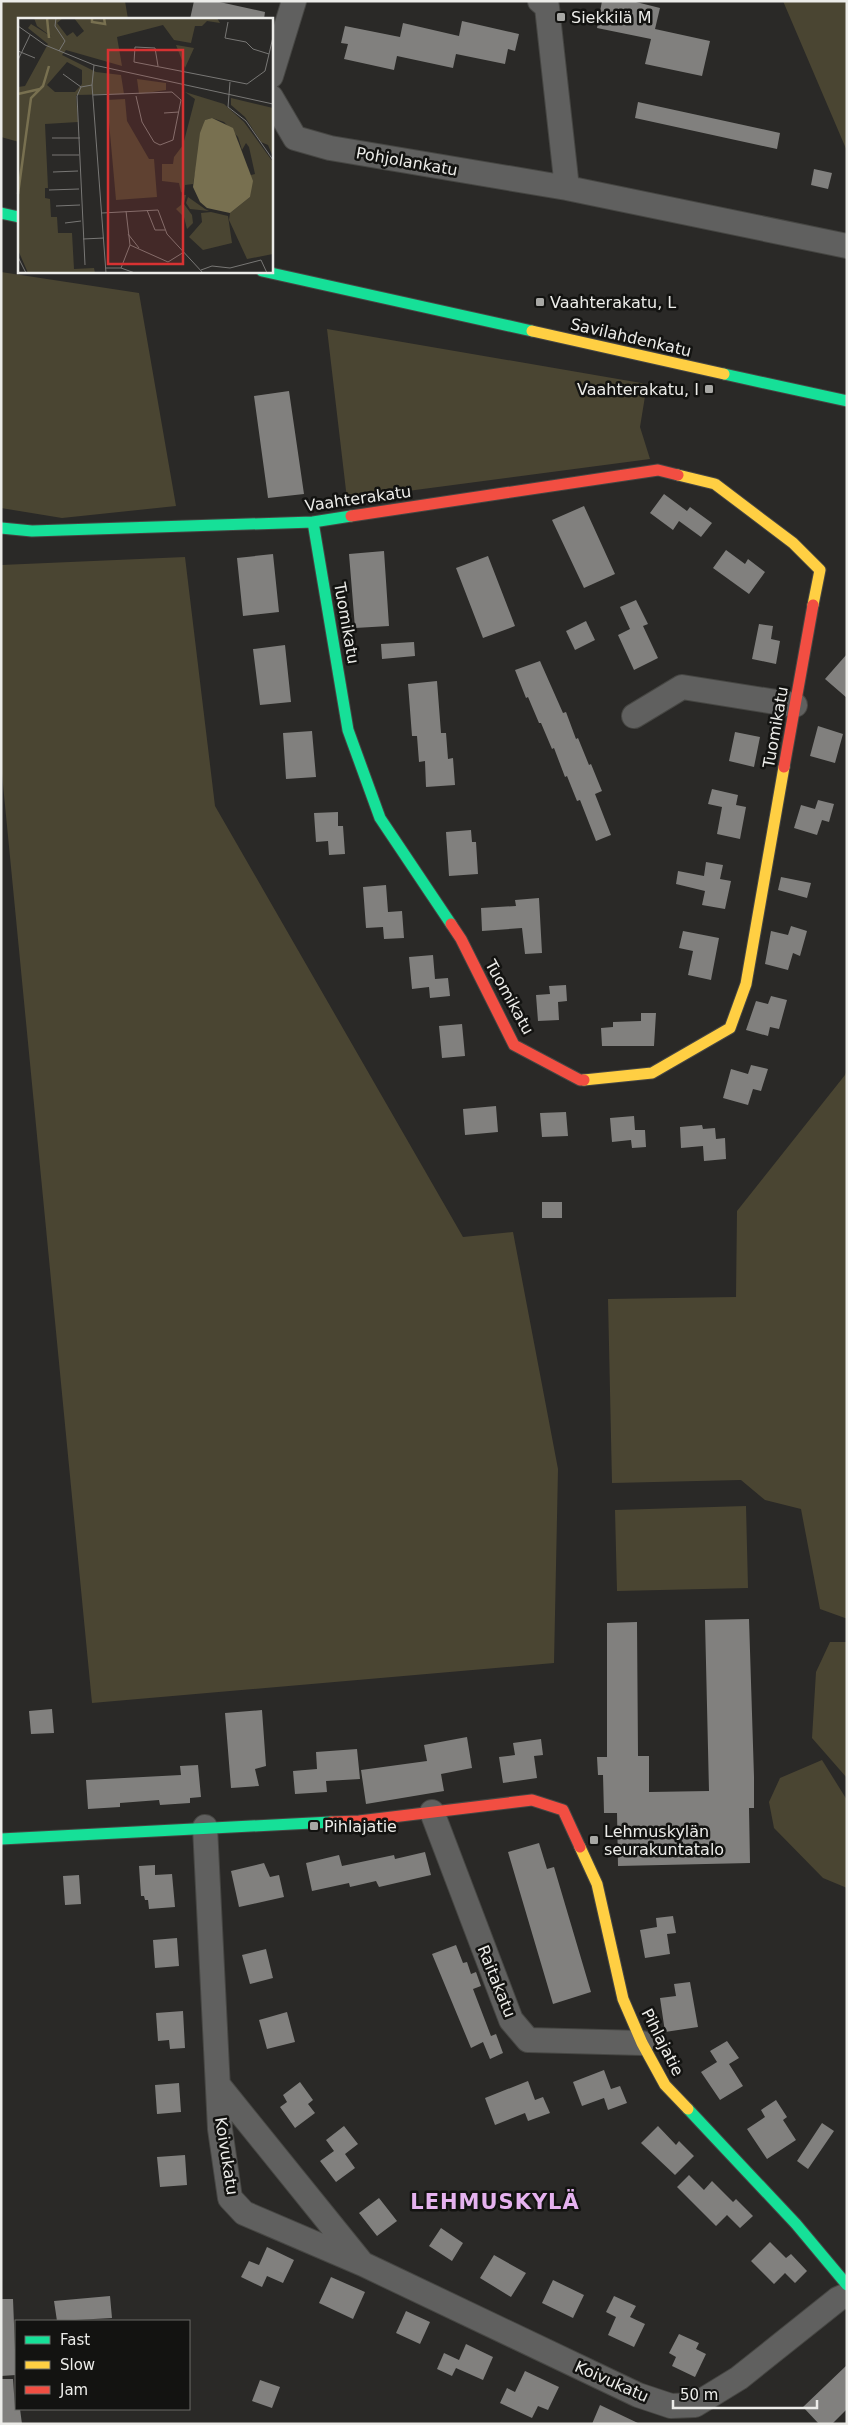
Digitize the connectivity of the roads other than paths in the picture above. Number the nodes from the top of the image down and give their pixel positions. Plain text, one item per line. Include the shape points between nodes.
1 (294, 1) edge
2 (540, 1) edge
3 (272, 73) edge
4 (272, 99) edge
5 (567, 188) junction
6 (1, 213) edge
7 (18, 217) edge
8 (847, 246) edge
9 (266, 272) edge
10 (847, 401) edge
11 (715, 484) joint
12 (313, 522) junction
13 (1, 528) edge
14 (795, 706) junction
15 (634, 716) dead end
16 (432, 1812) junction
17 (204, 1827) junction
18 (1, 1839) edge
19 (642, 2043) junction
20 (218, 2086) junction
21 (363, 2264) junction
22 (847, 2285) edge
23 (847, 2295) edge

1 - 3 street
2 - 5 street via 547,7
4 - 5 street, Pohjolankatu via 294,138 330,148
5 - 8 street, Pohjolankatu
6 - 7 street
9 - 10 street, Savilahdenkatu
11 - 12 street, Vaahterakatu via 658,470
11 - 14 street, Tuomikatu via 793,543 820,570
12 - 13 street, Vaahterakatu via 32,531
12 - 14 street, Tuomikatu via 348,730 380,818 461,939 514,1045 580,1080 652,1073 730,1028 746,984
14 - 15 street via 682,687
16 - 17 street, Pihlajatie via 359,1821
16 - 19 street, Raitakatu via 511,2020 528,2040
16 - 19 street, Pihlajatie via 532,1800 563,1810 596,1884 623,1999
17 - 18 street, Pihlajatie
17 - 20 street, Koivukatu
19 - 22 street, Pihlajatie via 665,2085 796,2224
20 - 21 street, Koivukatu
20 - 21 street, Koivukatu via 220,2129 230,2198 244,2213
21 - 23 street, Koivukatu via 638,2395 671,2406 695,2405 715,2394

